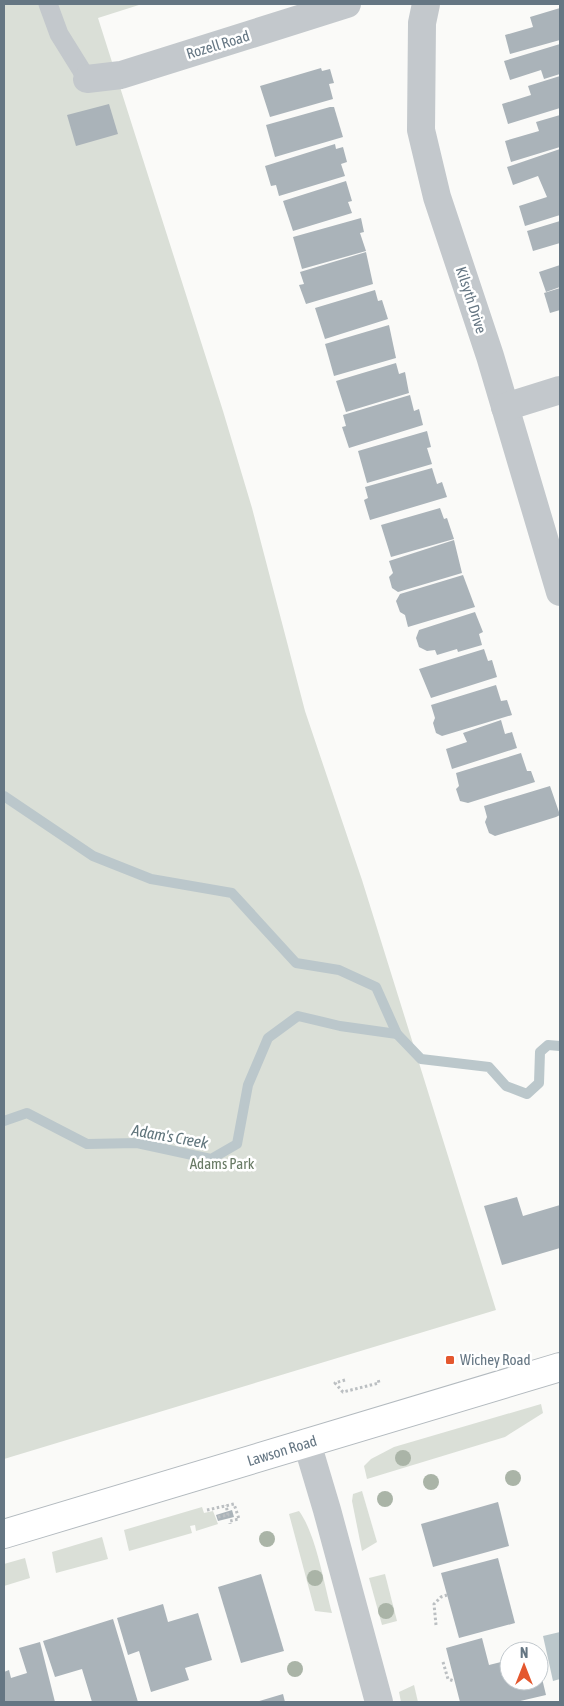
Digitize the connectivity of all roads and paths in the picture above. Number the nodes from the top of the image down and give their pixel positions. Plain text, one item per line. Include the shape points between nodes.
1 (48, 4) edge
2 (347, 4) edge
3 (426, 4) edge
4 (87, 79) joint
5 (560, 390) edge
6 (505, 407) junction
7 (560, 592) edge
8 (560, 1367) edge
9 (378, 1379) dead end
10 (345, 1380) dead end
11 (343, 1392) junction
12 (345, 1397) dead end
13 (307, 1443) junction
14 (226, 1505) junction
15 (207, 1510) dead end
16 (218, 1517) dead end
17 (230, 1524) dead end
18 (4, 1534) edge
19 (447, 1595) dead end
20 (436, 1625) dead end
21 (443, 1662) dead end
22 (454, 1681) dead end
23 (379, 1702) edge

1 - 4 lane via 64,42
2 - 4 street, Rozell Road via 121,75
3 - 6 street, Kilsyth Drive via 422,23 420,130
5 - 6 street
6 - 7 street, Kilsyth Drive
8 - 13 street, Lawson Road
9 - 11 path via 378,1383
10 - 11 path via 335,1383
11 - 12 path
13 - 18 street, Lawson Road
13 - 23 street
14 - 15 path
14 - 16 path via 228,1515
14 - 17 path via 234,1504 239,1519 230,1521
19 - 20 path via 434,1604
21 - 22 path via 448,1679

